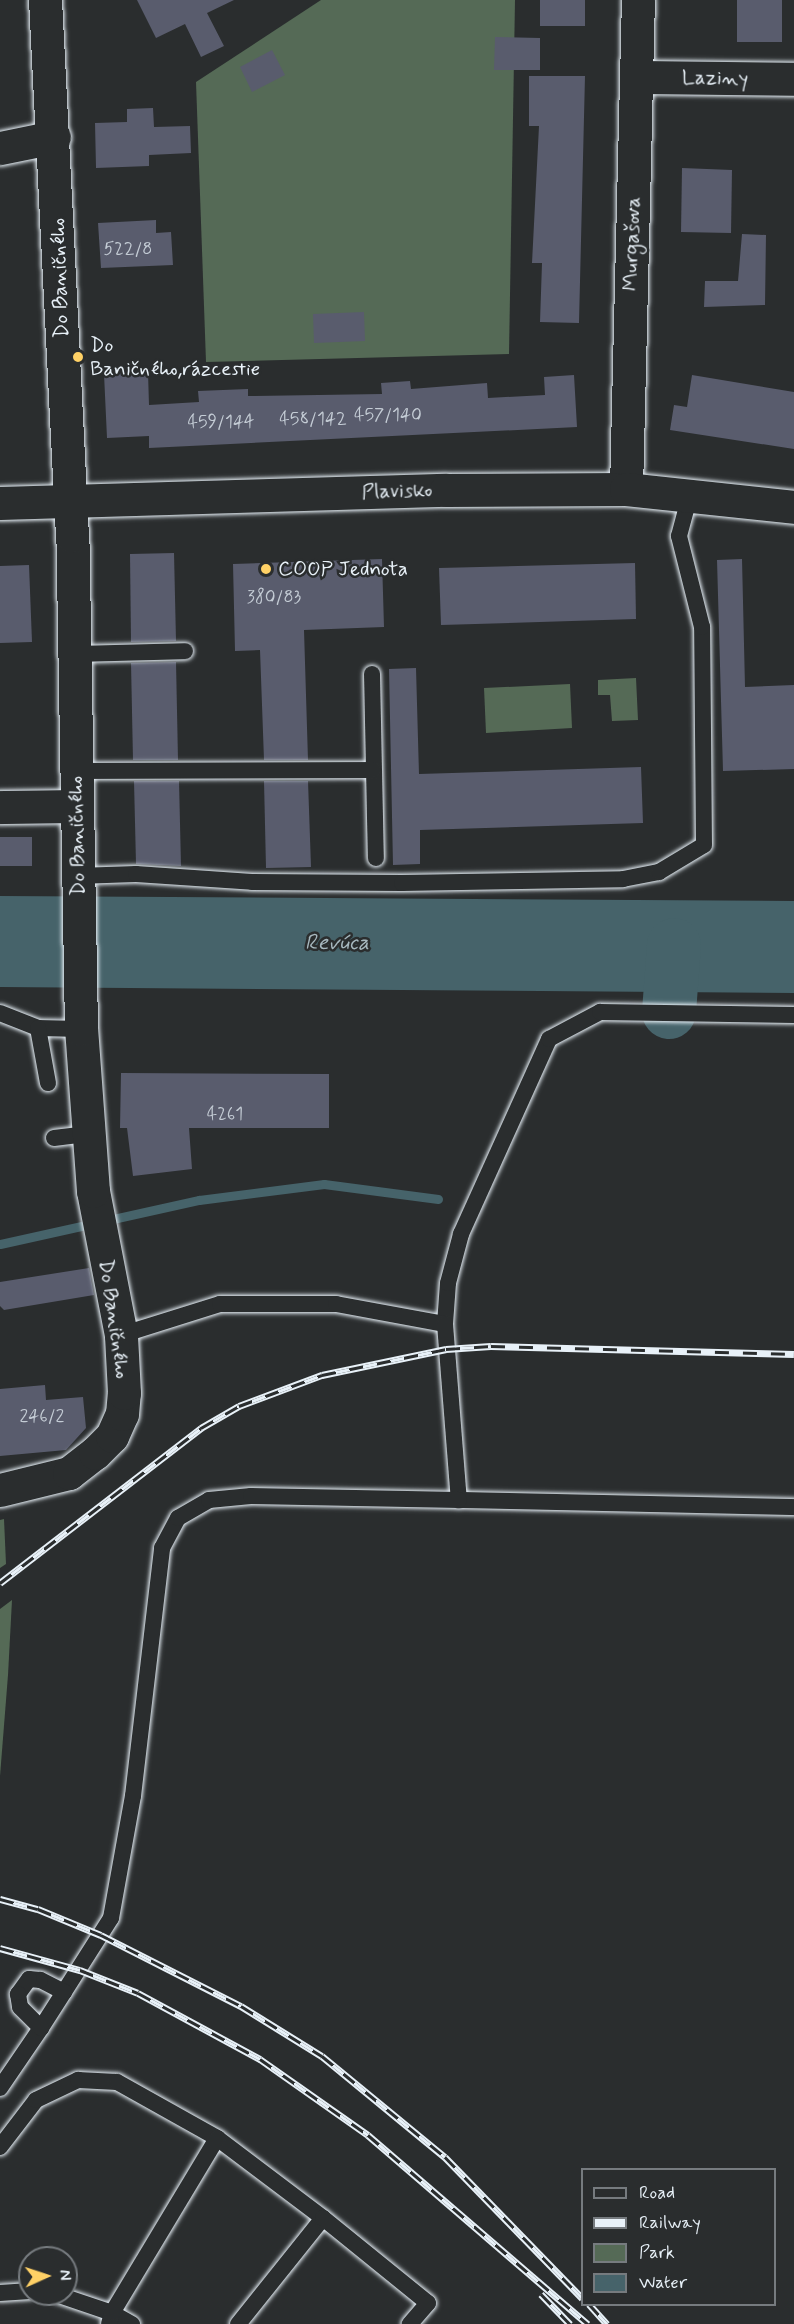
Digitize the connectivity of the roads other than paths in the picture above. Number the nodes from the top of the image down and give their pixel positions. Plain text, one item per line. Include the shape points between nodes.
1 (45, 0) edge
2 (638, 0) edge
3 (637, 77) junction
4 (794, 79) edge
5 (54, 137) junction
6 (0, 148) edge
7 (626, 489) junction
8 (690, 495) junction
9 (70, 500) junction
10 (0, 503) edge
11 (794, 507) edge
12 (185, 651) dead end
13 (74, 654) junction
14 (372, 674) dead end
15 (373, 770) junction
16 (76, 771) junction
17 (77, 806) junction
18 (0, 807) edge
19 (376, 858) dead end
20 (77, 882) junction
21 (0, 1013) edge
22 (81, 1013) junction
23 (794, 1015) edge
24 (38, 1028) junction
25 (48, 1083) dead end
26 (88, 1134) junction
27 (54, 1138) dead end
28 (445, 1324) junction
29 (121, 1335) junction
30 (0, 1490) edge
31 (459, 1500) junction
32 (794, 1507) edge
33 (64, 1992) junction
34 (41, 2028) junction
35 (0, 2088) edge
36 (217, 2138) junction
37 (0, 2147) edge
38 (323, 2218) junction
39 (18, 2292) edge
40 (0, 2293) edge
41 (78, 2304) edge
42 (111, 2318) edge
43 (132, 2324) edge
44 (238, 2324) edge
45 (410, 2324) edge

1 - 5 street, Do Baničného
2 - 3 street, Murgašova
3 - 4 street, Laziny
3 - 7 street, Murgašova
5 - 6 street
5 - 9 street, Do Baničného
7 - 8 street, Plavisko
7 - 9 street, Plavisko
8 - 11 street, Plavisko
8 - 20 lane via 679,536 702,627 704,845 659,872 622,879 252,882 136,874
9 - 10 street, Plavisko
9 - 13 street, Do Baničného
12 - 13 lane
13 - 16 street, Do Baničného
14 - 15 lane
15 - 16 lane
15 - 19 lane
16 - 17 street, Do Baničného
17 - 18 street
17 - 20 street, Do Baničného
20 - 22 street, Do Baničného
21 - 24 lane
22 - 24 lane
22 - 26 street, Do Baničného
23 - 28 lane via 600,1012 549,1039 461,1234 448,1283
24 - 25 lane
26 - 27 lane
26 - 29 street, Do Baničného via 93,1191
28 - 29 lane via 336,1304 220,1304
28 - 31 lane
29 - 30 street, Do Baničného via 124,1393 122,1414 112,1436 69,1473
31 - 32 lane
31 - 33 lane via 251,1496 209,1500 178,1518 162,1548 133,1796 111,1918
33 - 34 lane
33 - 34 lane via 40,1980 22,1984 20,2007
34 - 35 lane
36 - 37 lane via 117,2082 78,2080 36,2100
36 - 38 lane
36 - 42 lane
38 - 44 lane
38 - 45 lane via 428,2303
39 - 40 lane
41 - 42 lane
42 - 43 lane

